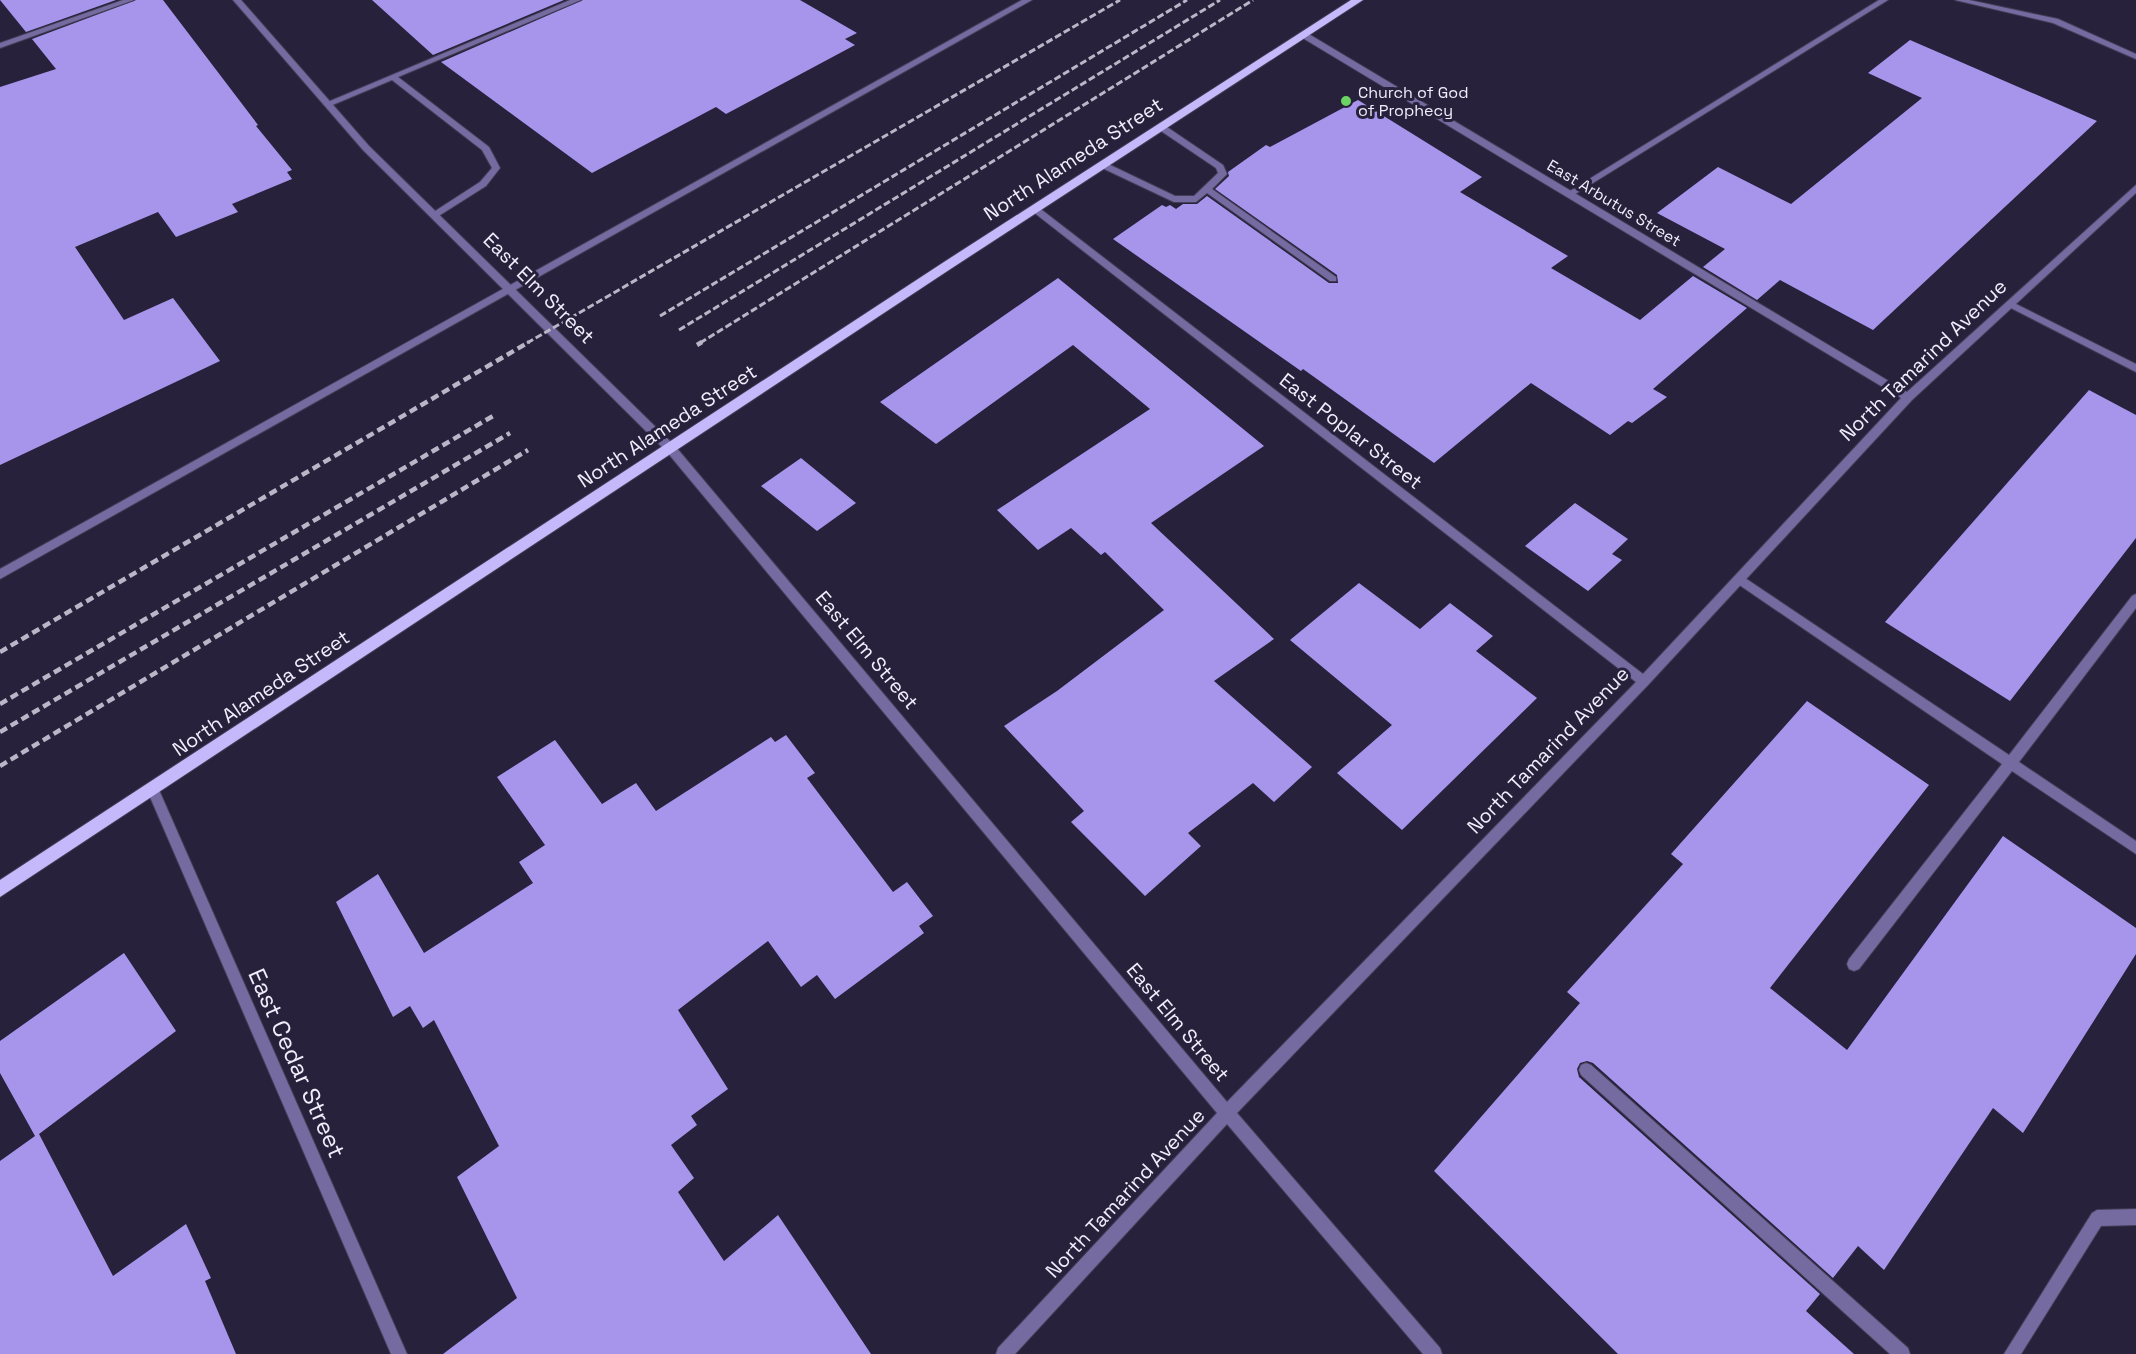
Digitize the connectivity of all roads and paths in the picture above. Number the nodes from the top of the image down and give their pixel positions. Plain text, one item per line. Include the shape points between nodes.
1 (130, 0) edge
2 (237, 0) edge
3 (578, 0) edge
4 (1028, 0) edge
5 (1358, 0) edge
6 (1884, 0) edge
7 (1959, 0) edge
8 (1304, 35) junction
9 (0, 46) edge
10 (2136, 57) edge
11 (393, 77) junction
12 (327, 104) junction
13 (1161, 128) junction
14 (1103, 165) junction
15 (2136, 188) edge
16 (1207, 189) junction
17 (1569, 194) junction
18 (1035, 209) junction
19 (434, 215) junction
20 (1333, 279) dead end
21 (510, 289) junction
22 (2010, 304) junction
23 (2136, 368) edge
24 (1908, 397) junction
25 (671, 449) junction
26 (0, 574) edge
27 (1739, 579) junction
28 (2136, 599) edge
29 (1644, 681) junction
30 (2011, 763) junction
31 (153, 790) junction
32 (2136, 848) edge
33 (0, 889) edge
34 (1854, 964) dead end
35 (1586, 1070) dead end
36 (1227, 1113) junction
37 (2136, 1217) edge
38 (399, 1354) edge
39 (1004, 1354) edge
40 (1434, 1354) edge
41 (1902, 1354) edge
42 (2012, 1354) edge

1 - 9 street
2 - 12 street, East Elm Street
3 - 11 street
4 - 21 street
5 - 8 main road, North Alameda Street
6 - 17 street
7 - 10 street via 2055,21
8 - 13 main road, North Alameda Street
8 - 17 street, East Arbutus Street
11 - 12 street
11 - 19 street via 486,149 496,168 483,184
12 - 19 street, East Elm Street
13 - 14 main road, North Alameda Street
13 - 16 street via 1220,167 1223,174
14 - 16 street via 1174,199 1196,199
14 - 18 main road, North Alameda Street
15 - 22 street, North Tamarind Avenue
16 - 20 street
17 - 24 street, East Arbutus Street
18 - 25 main road, North Alameda Street
18 - 29 street, East Poplar Street
19 - 21 street, East Elm Street
21 - 25 street, East Elm Street
21 - 26 street
22 - 23 street
22 - 24 street, North Tamarind Avenue
24 - 27 street, North Tamarind Avenue
25 - 31 main road, North Alameda Street
25 - 36 street, East Elm Street
27 - 29 street, North Tamarind Avenue
27 - 30 street
28 - 30 street
29 - 36 street, North Tamarind Avenue
30 - 32 street
30 - 34 street
31 - 33 main road, North Alameda Street
31 - 38 street, East Cedar Street
35 - 41 street
36 - 39 street, North Tamarind Avenue
36 - 40 street, East Elm Street
37 - 42 street via 2097,1218

